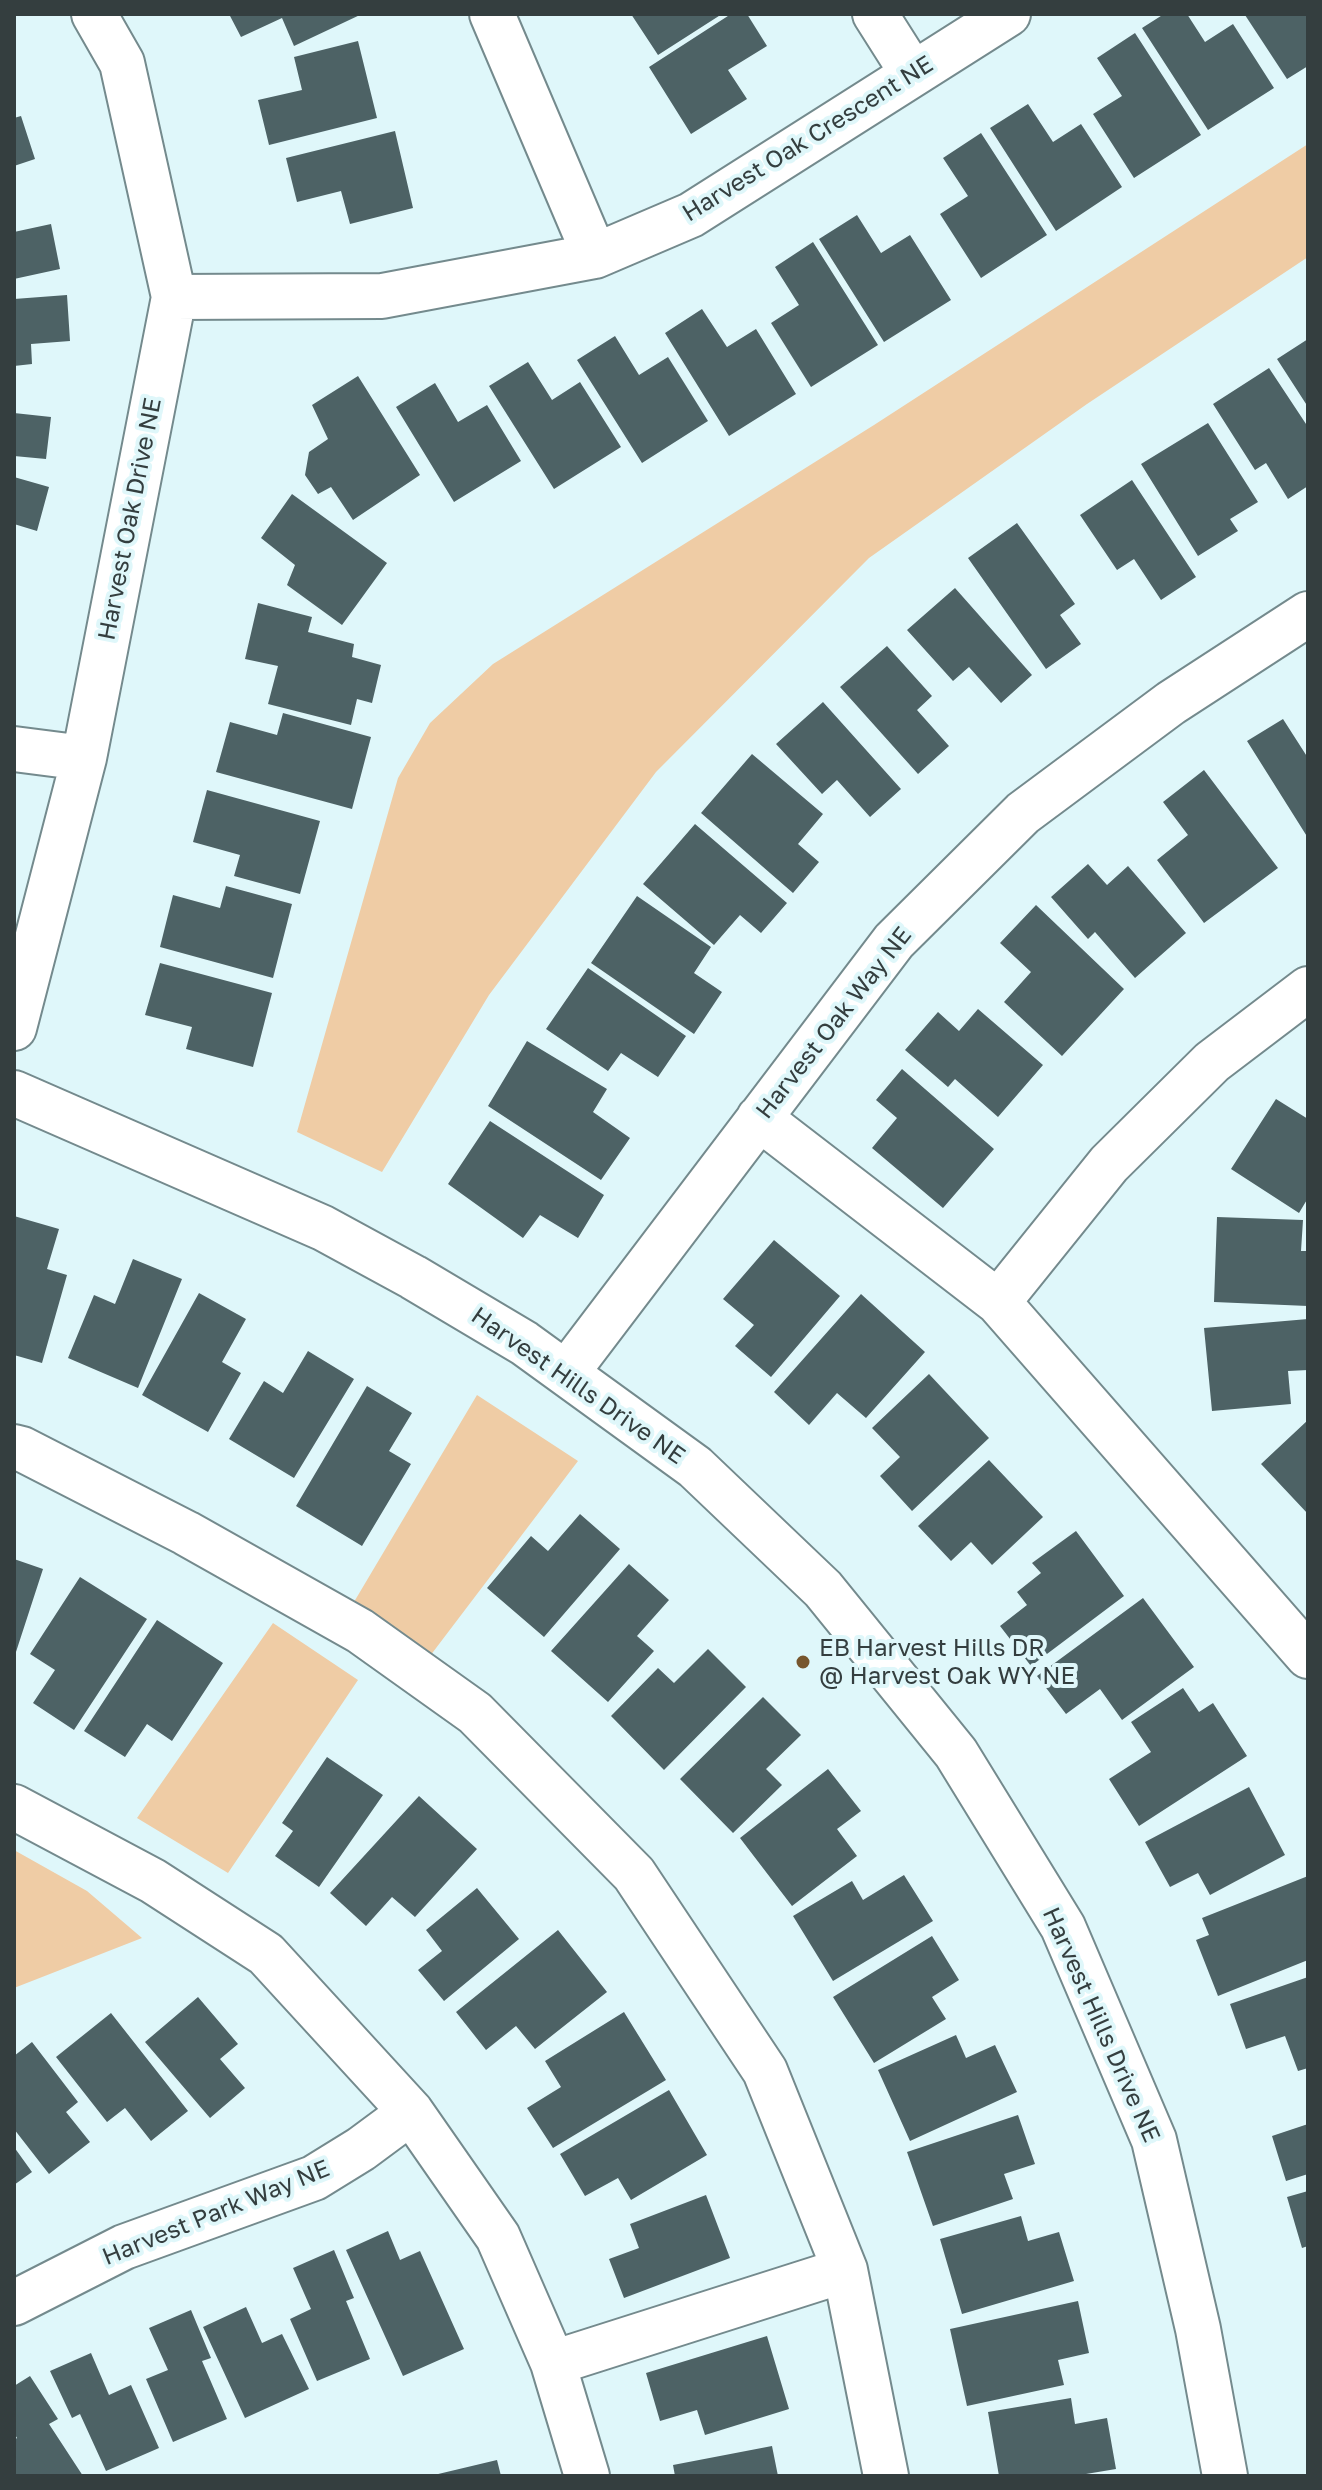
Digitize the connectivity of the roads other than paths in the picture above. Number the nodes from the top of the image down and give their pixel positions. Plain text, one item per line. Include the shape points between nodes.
1 (94, 14) edge
2 (492, 14) edge
3 (875, 14) edge
4 (1008, 14) edge
5 (913, 74) junction
6 (595, 256) junction
7 (174, 297) junction
8 (1308, 614) edge
9 (14, 749) edge
10 (84, 758) junction
11 (1308, 989) edge
12 (14, 1028) edge
13 (14, 1093) edge
14 (759, 1118) junction
15 (998, 1302) junction
16 (567, 1372) junction
17 (14, 1447) edge
18 (1308, 1656) edge
19 (14, 1807) edge
20 (411, 2112) junction
21 (845, 2270) junction
22 (14, 2303) edge
23 (553, 2363) junction
24 (587, 2476) edge
25 (886, 2476) edge
26 (1225, 2476) edge

1 - 7 street, Harvest Oak Drive NE via 122,63
2 - 6 street
3 - 5 street
4 - 5 street, Harvest Oak Crescent NE
5 - 6 street, Harvest Oak Crescent NE via 691,215
6 - 7 street, Harvest Oak Crescent NE via 382,296
7 - 10 street, Harvest Oak Drive NE
8 - 14 street, Harvest Oak Way NE via 1171,703 1023,813 894,941
9 - 10 street
10 - 12 street, Harvest Oak Drive NE
11 - 15 street via 1212,1062 1109,1164
13 - 16 street, Harvest Hills Drive NE via 323,1228
14 - 15 street
14 - 16 street, Harvest Oak Way NE
15 - 18 street
16 - 26 street, Harvest Hills Drive NE via 695,1467 823,1589 956,1753 1063,1927 1154,2140
17 - 21 street via 186,1533 360,1631 475,1713 634,1874 765,2071
19 - 20 street via 153,1881 266,1954
20 - 22 street, Harvest Park Way NE via 314,2178 124,2247
20 - 23 street via 498,2237
21 - 23 street
21 - 25 street
23 - 24 street

